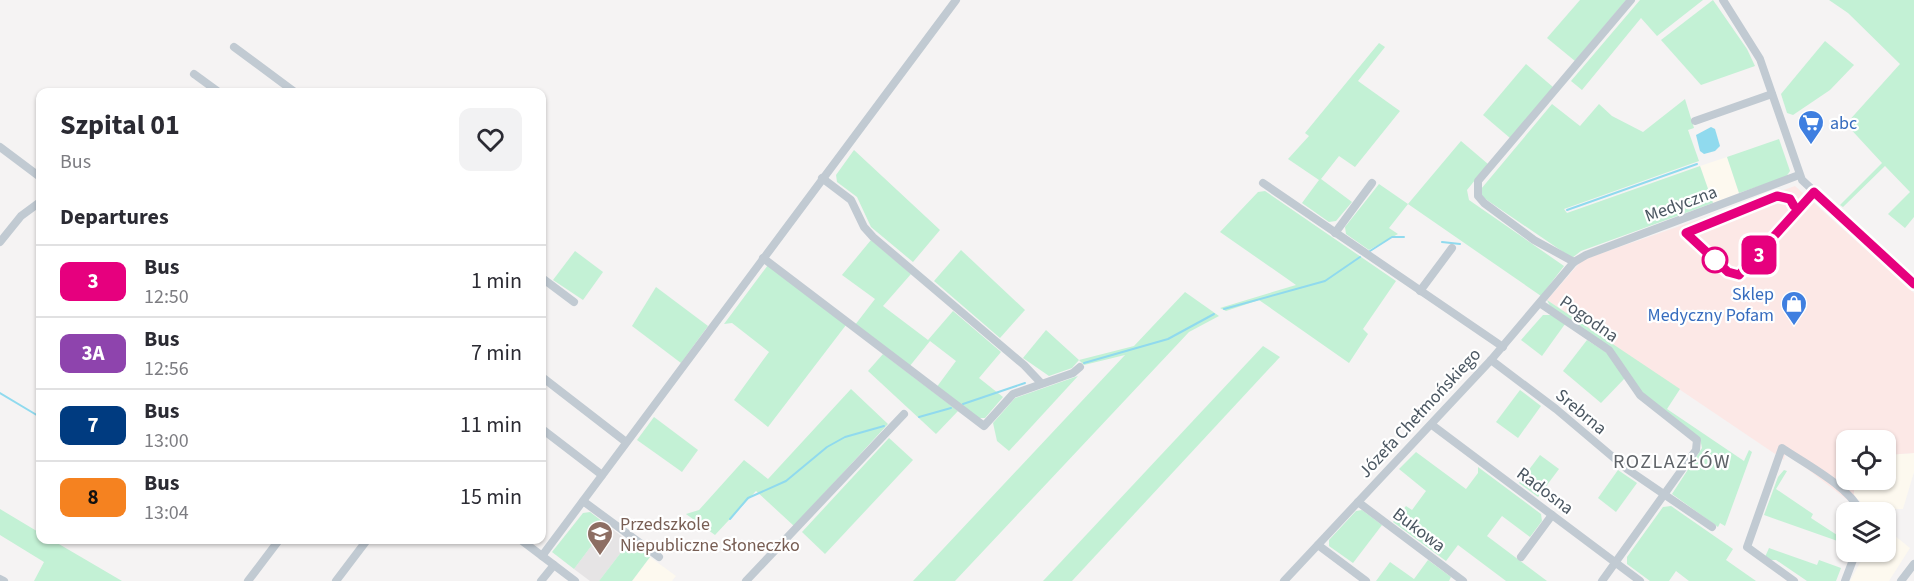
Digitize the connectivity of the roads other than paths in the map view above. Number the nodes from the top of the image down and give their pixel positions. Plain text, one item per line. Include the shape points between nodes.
1 (956, 0) edge
2 (1631, 0) edge
3 (1722, 0) edge
4 (234, 46) dead end
5 (194, 74) dead end
6 (213, 88) edge
7 (289, 88) edge
8 (1772, 94) junction
9 (1695, 121) dead end
10 (0, 147) edge
11 (36, 174) edge
12 (1799, 176) junction
13 (822, 178) junction
14 (1263, 183) dead end
15 (1372, 183) dead end
16 (36, 205) edge
17 (1335, 233) junction
18 (0, 242) edge
19 (1452, 248) dead end
20 (763, 258) junction
21 (1574, 262) junction
22 (546, 281) edge
23 (1914, 284) edge
24 (1420, 291) junction
25 (574, 302) dead end
26 (1541, 304) junction
27 (1503, 347) junction
28 (1491, 360) junction
29 (1080, 367) dead end
30 (546, 380) edge
31 (1041, 383) junction
32 (904, 414) dead end
33 (1432, 425) junction
34 (546, 432) edge
35 (626, 441) junction
36 (602, 475) junction
37 (1665, 495) junction
38 (583, 501) junction
39 (1358, 502) junction
40 (1855, 502) edge
41 (1552, 515) junction
42 (1712, 527) dead end
43 (276, 544) edge
44 (364, 544) edge
45 (526, 544) edge
46 (1318, 545) junction
47 (542, 556) junction
48 (659, 557) dead end
49 (1521, 557) dead end
50 (1852, 562) edge
51 (1616, 563) junction
52 (554, 565) junction
53 (1913, 568) edge
54 (248, 581) edge
55 (336, 581) edge
56 (541, 581) edge
57 (575, 581) edge
58 (746, 581) edge
59 (1284, 581) edge
60 (1366, 581) edge
61 (1463, 581) edge
62 (1602, 581) edge
63 (1640, 581) edge
64 (1794, 581) edge
65 (1845, 581) edge
66 (1901, 581) edge

1 - 13 street
2 - 21 street via 1478,181 1478,196 1484,202 1534,240
3 - 8 street via 1760,59
4 - 7 street
5 - 6 street
8 - 9 street
8 - 12 street
10 - 11 street
12 - 21 street, Medyczna
12 - 23 street
13 - 20 street
13 - 31 street via 851,200 873,237
14 - 17 street
15 - 17 street
16 - 18 street via 21,216
17 - 24 street
19 - 24 street
20 - 31 street via 980,424 986,425 1013,394
20 - 35 street
21 - 26 street, Józefa Chełmońskiego
22 - 25 street
24 - 27 street
26 - 27 street, Józefa Chełmońskiego
26 - 37 street, Pogodna via 1610,350 1640,395 1697,440 1696,450
27 - 28 street, Józefa Chełmońskiego
28 - 33 street, Józefa Chełmońskiego
28 - 37 street, Srebrna
29 - 31 street
30 - 35 street
32 - 58 street
33 - 39 street, Józefa Chełmońskiego
33 - 41 street, Radosna
34 - 36 street
35 - 36 street
36 - 38 street
37 - 42 street, Srebrna
37 - 51 street
38 - 47 street
38 - 48 street
39 - 46 street, Józefa Chełmońskiego
39 - 61 street, Bukowa
40 - 64 street via 1782,448 1747,547
41 - 49 street
41 - 51 street, Radosna
43 - 54 street
44 - 55 street
45 - 47 street
46 - 59 street, Józefa Chełmońskiego
46 - 60 street
47 - 52 street
50 - 65 street
51 - 62 street
51 - 63 street, Radosna
52 - 56 street
52 - 57 street
53 - 66 street

